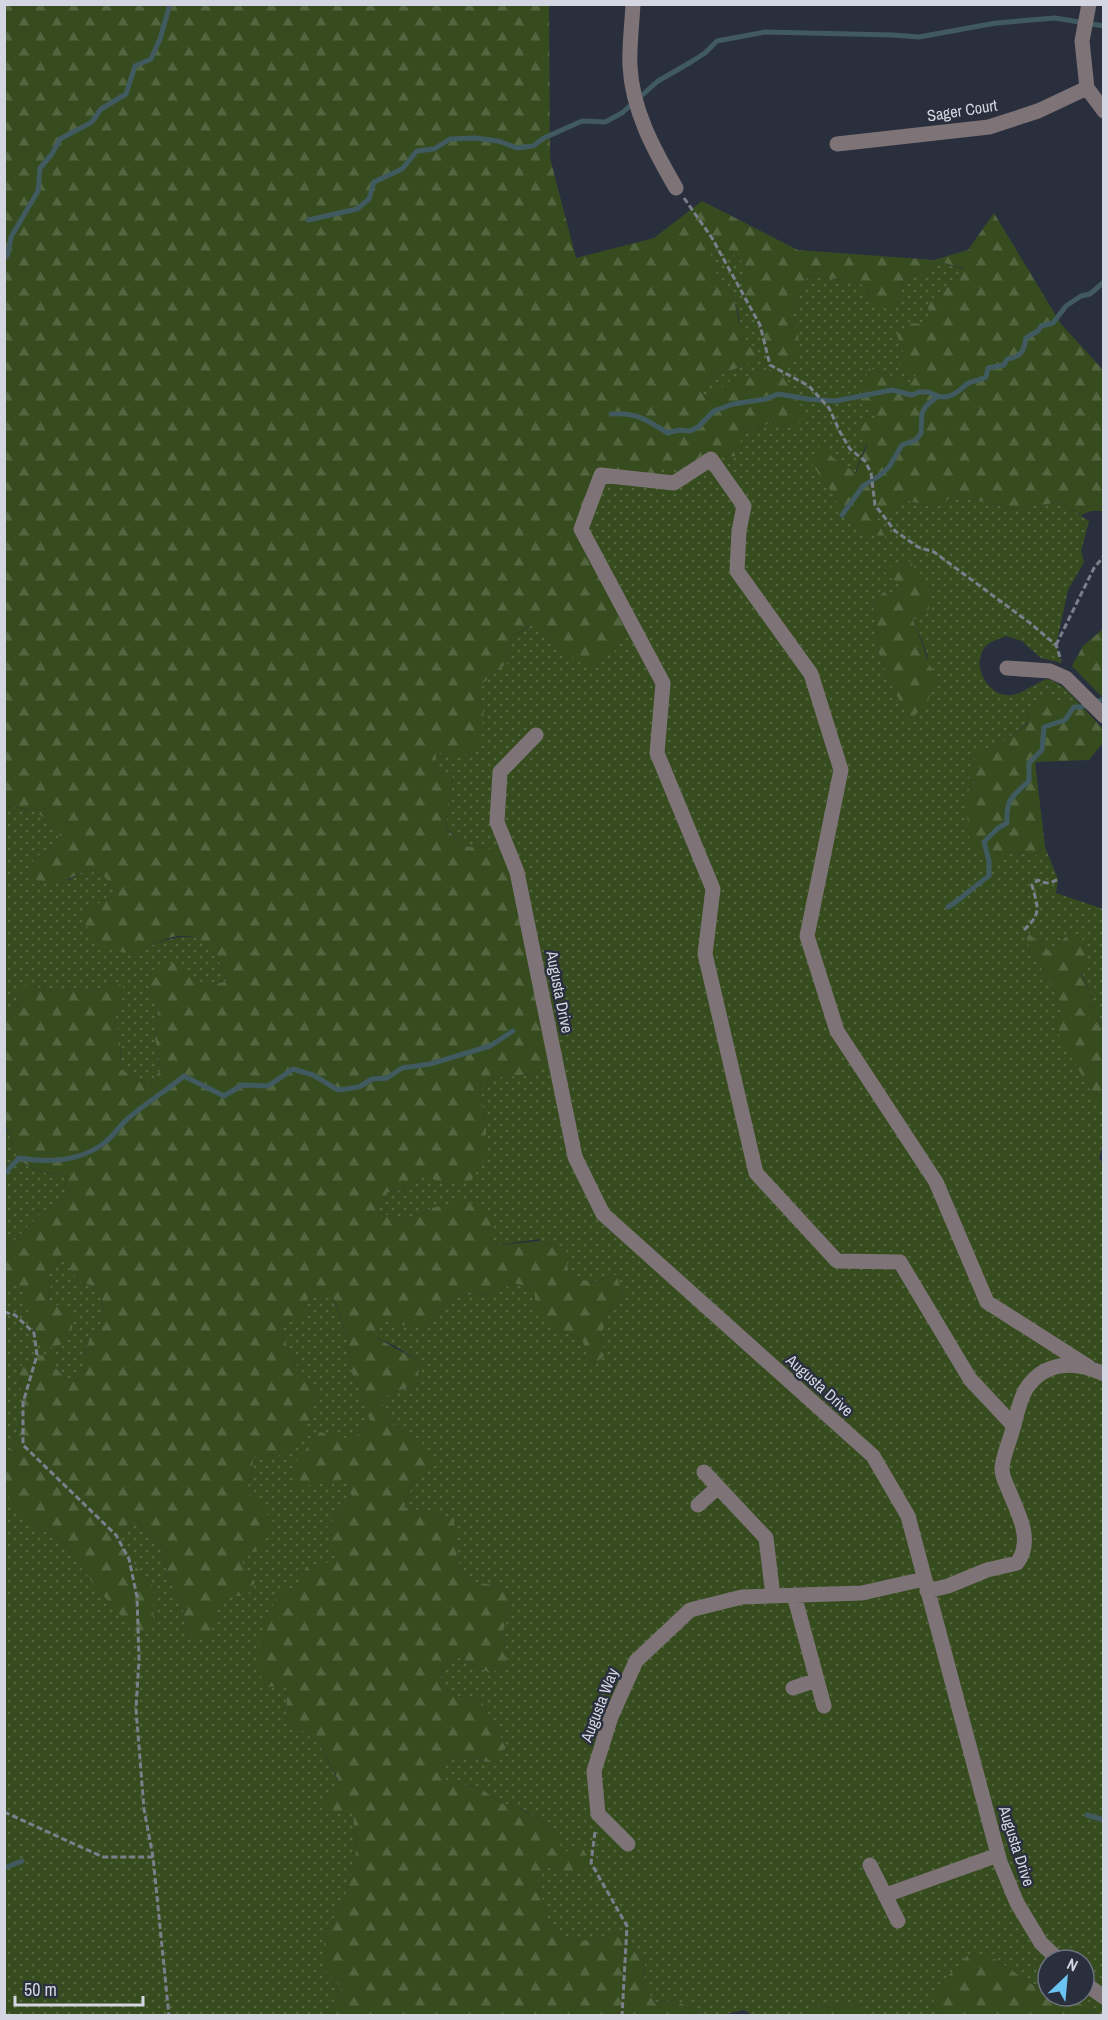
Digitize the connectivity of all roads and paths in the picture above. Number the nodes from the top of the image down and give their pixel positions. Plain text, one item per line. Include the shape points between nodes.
1 (633, 4) edge
2 (1089, 4) edge
3 (1087, 88) junction
4 (1104, 111) edge
5 (837, 144) dead end
6 (676, 188) joint
7 (1104, 556) edge
8 (1056, 645) junction
9 (1007, 668) dead end
10 (1059, 675) junction
11 (1102, 714) edge
12 (536, 735) dead end
13 (1058, 879) dead end
14 (1024, 930) dead end
15 (4, 1311) edge
16 (1089, 1366) junction
17 (1104, 1374) edge
18 (1014, 1426) junction
19 (704, 1472) dead end
20 (718, 1487) junction
21 (698, 1505) dead end
22 (925, 1585) junction
23 (794, 1595) junction
24 (773, 1596) junction
25 (817, 1680) junction
26 (793, 1688) dead end
27 (824, 1706) dead end
28 (4, 1812) edge
29 (598, 1814) junction
30 (628, 1844) dead end
31 (998, 1855) junction
32 (153, 1857) junction
33 (870, 1865) dead end
34 (886, 1895) junction
35 (898, 1920) dead end
36 (1046, 1948) edge
37 (169, 2016) edge
38 (622, 2016) edge

1 - 6 street via 630,66 638,110
2 - 3 street via 1082,40
3 - 4 street
3 - 5 street, Sager Court via 1038,111 989,127
6 - 8 path via 712,238 760,326 770,365 809,386 829,408 850,449 872,473 874,505 895,531 918,547 934,552
7 - 8 path via 1094,568
8 - 10 path via 1062,663
9 - 10 street
10 - 11 street
12 - 22 street, Augusta Drive via 500,772 497,822 518,872 574,1157 603,1214 873,1456 908,1516
13 - 14 path via 1046,884 1038,880 1032,885 1038,909 1036,919
15 - 32 path via 15,1315 34,1333 37,1355 23,1403 23,1445 116,1534 129,1559 137,1598 140,1659 136,1709 144,1809
16 - 17 street
16 - 18 street, Augusta Way via 1058,1365 1035,1378 1018,1408
16 - 18 street via 987,1302 936,1182 837,1031 807,936 841,770 811,674 736,571 744,506 711,459 674,483 601,475 581,529 663,683 657,753 713,889 705,954 756,1173 837,1261 900,1262 970,1379
18 - 22 street, Augusta Way via 1001,1470 1022,1523 1023,1554 1017,1563 948,1586
19 - 20 street
20 - 21 street
20 - 24 street via 766,1538
22 - 23 street, Augusta Way via 862,1593
22 - 31 street, Augusta Drive
23 - 24 street, Augusta Way
23 - 25 street
24 - 29 street, Augusta Way via 742,1597 690,1610 636,1661 610,1717 594,1771
25 - 26 street
25 - 27 street
28 - 32 path via 103,1857
29 - 30 street
29 - 38 path via 591,1863 627,1926
31 - 34 street
31 - 36 street, Augusta Drive via 1017,1903
32 - 37 path
33 - 34 street
34 - 35 street

